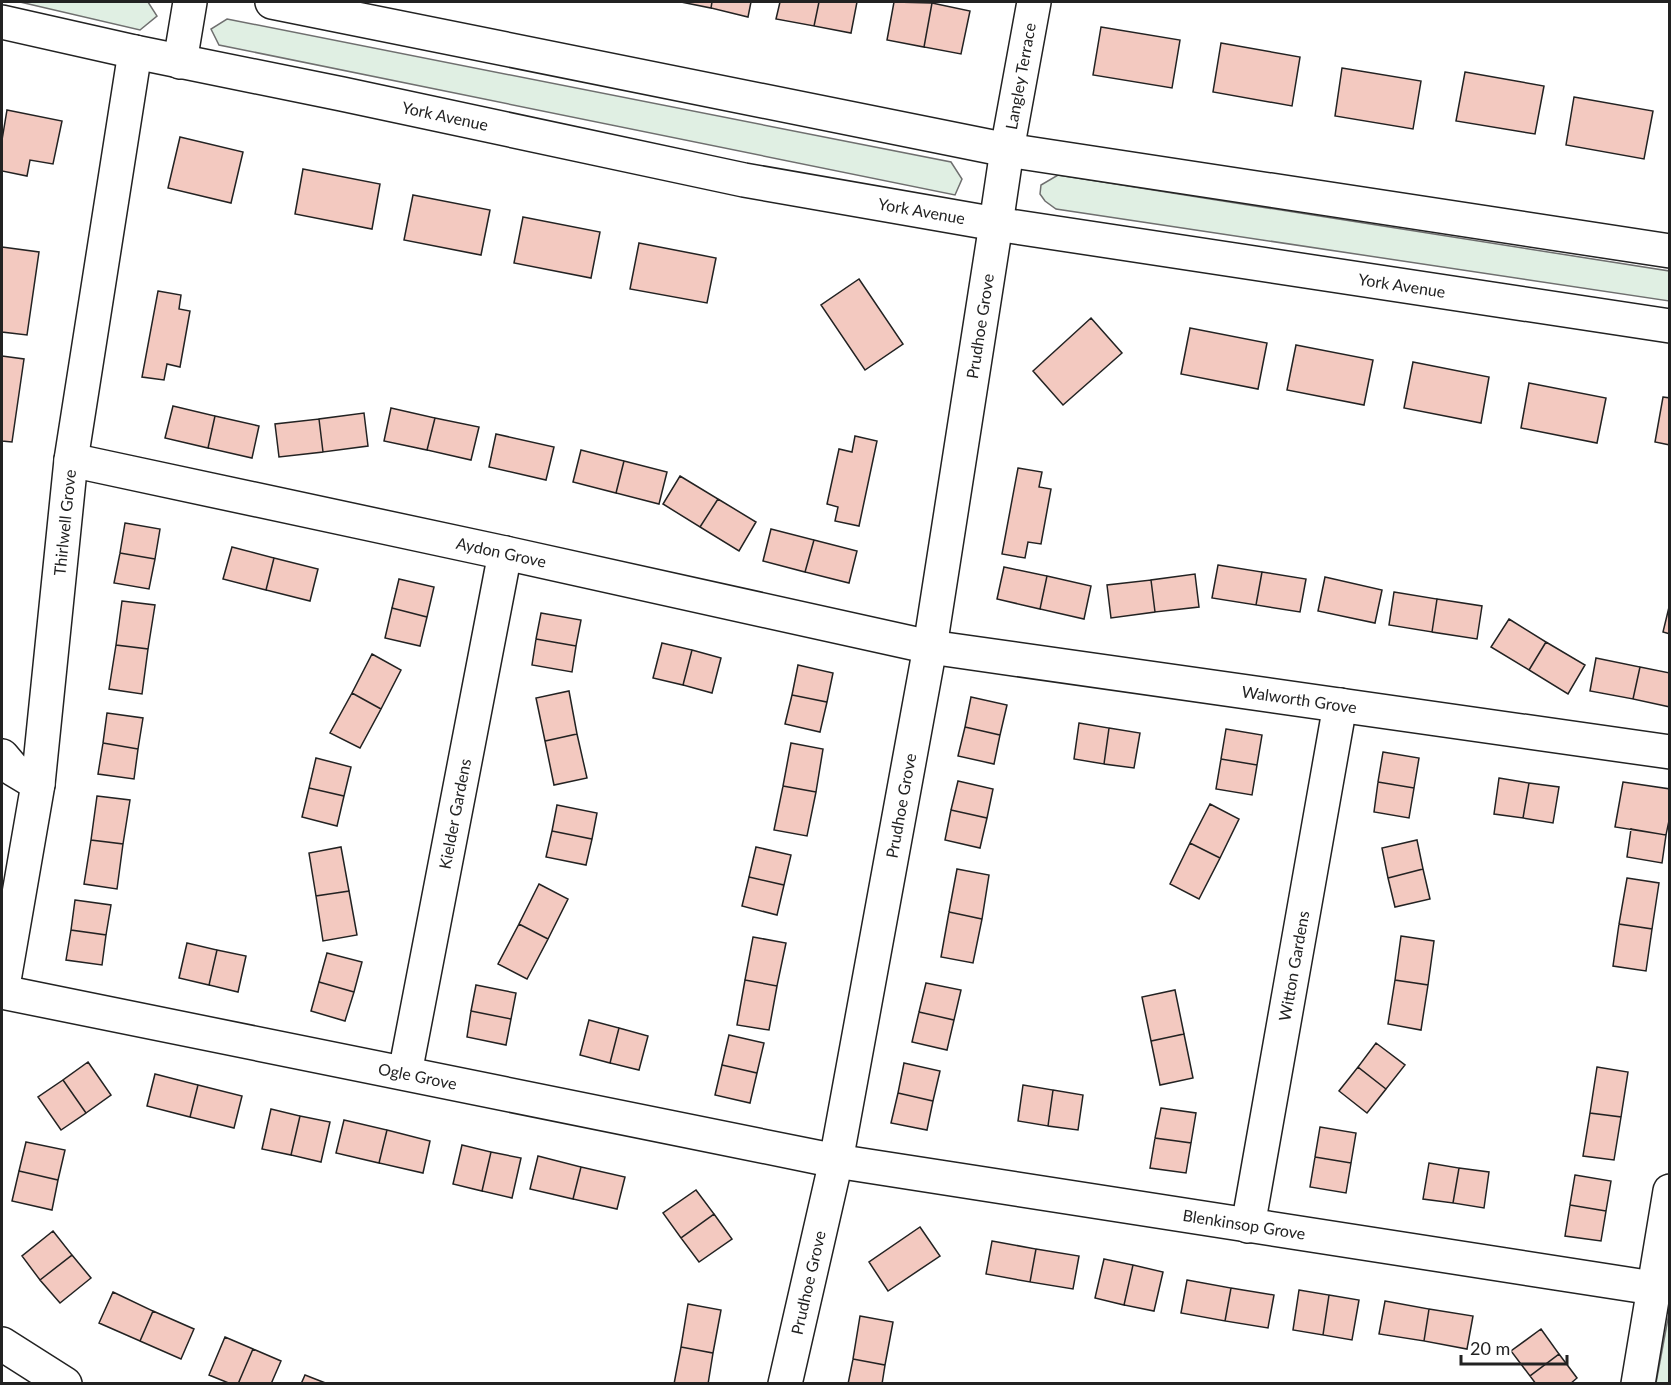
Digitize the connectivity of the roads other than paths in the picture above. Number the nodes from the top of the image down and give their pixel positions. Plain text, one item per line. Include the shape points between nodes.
1 (190, 2) edge
2 (272, 2) edge
3 (1034, 2) edge
4 (2, 22) edge
5 (135, 52) junction
6 (180, 62) junction
7 (1007, 150) junction
8 (996, 224) junction
9 (1670, 251) edge
10 (1670, 326) edge
11 (71, 460) junction
12 (506, 553) junction
13 (930, 647) junction
14 (1340, 705) junction
15 (1670, 752) edge
16 (2, 756) edge
17 (38, 784) junction
18 (2, 992) edge
19 (405, 1073) junction
20 (836, 1161) junction
21 (1670, 1191) edge
22 (1248, 1226) junction
23 (1653, 1288) junction
24 (2, 1344) edge
25 (65, 1383) edge
26 (785, 1383) edge
27 (1638, 1383) edge

1 - 6 street
2 - 7 street
3 - 7 street, Langley Terrace
4 - 5 street, York Avenue
5 - 6 street, York Avenue
5 - 11 street, Thirlwell Grove
6 - 8 street, York Avenue via 744,180
7 - 8 street, Langley Terrace
7 - 9 street
8 - 10 street, York Avenue
8 - 13 street, Prudhoe Grove
11 - 12 street, Aydon Grove
11 - 17 street, Thirlwell Grove
12 - 13 street, Aydon Grove
12 - 19 street, Kielder Gardens
13 - 14 street, Walworth Grove
13 - 20 street, Prudhoe Grove
14 - 15 street, Walworth Grove
14 - 22 street, Witton Gardens
16 - 17 street via 13,769
17 - 18 street, Thirlwell Grove
18 - 19 street, Ogle Grove
19 - 20 street, Ogle Grove
20 - 22 street, Blenkinsop Grove
20 - 26 street, Prudhoe Grove
21 - 23 street
22 - 23 street, Blenkinsop Grove
23 - 27 street
24 - 25 street

